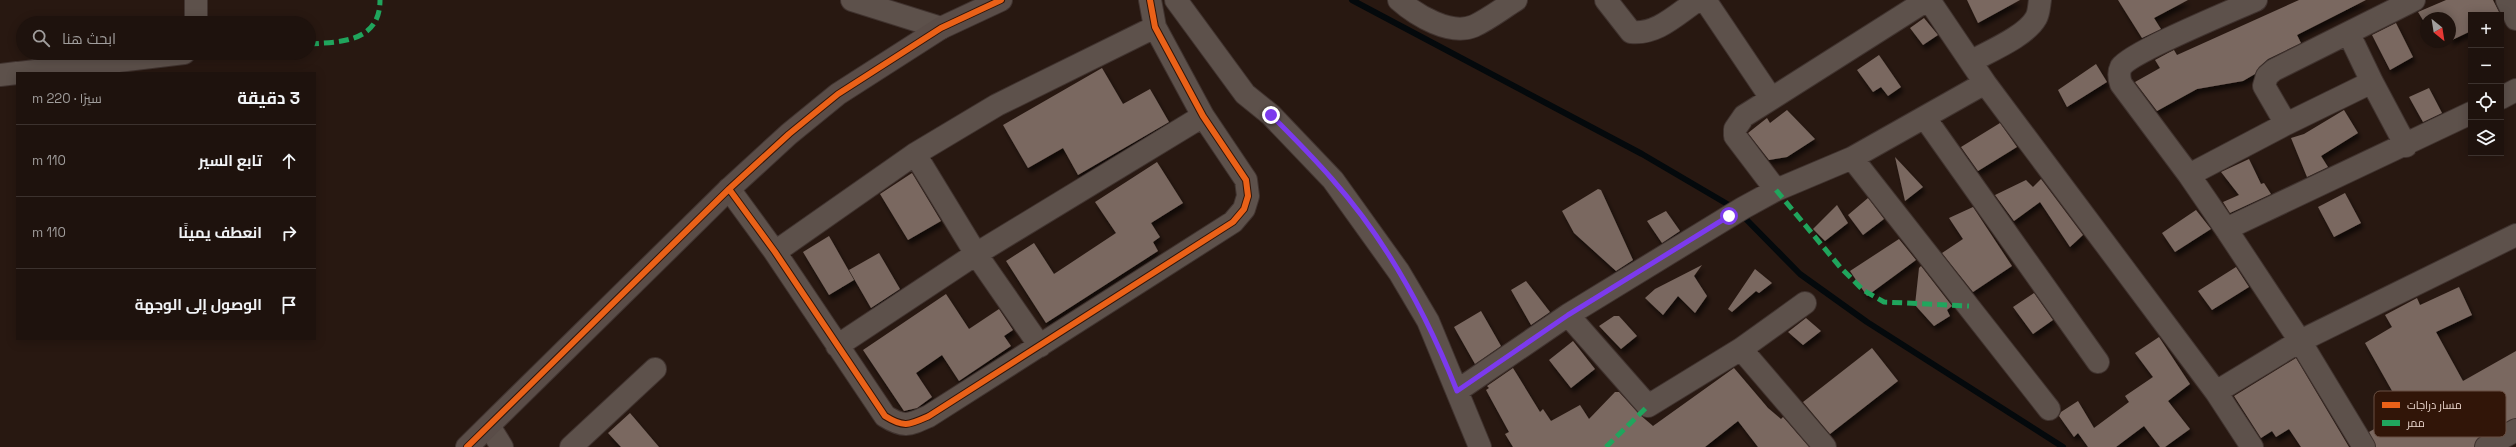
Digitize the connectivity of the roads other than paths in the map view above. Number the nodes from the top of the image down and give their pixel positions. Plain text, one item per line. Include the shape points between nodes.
1 (196, 0) edge
2 (852, 0) edge
3 (1001, 0) edge
4 (1150, 0) edge
5 (1176, 0) edge
6 (1399, 0) edge
7 (1516, 0) edge
8 (1606, 0) edge
9 (1698, 0) edge
10 (1705, 0) edge
11 (1928, 0) edge
12 (2040, 0) edge
13 (2256, 0) edge
14 (2414, 0) edge
15 (196, 16) edge
16 (1155, 27) junction
17 (941, 28) junction
18 (2349, 34) junction
19 (126, 60) edge
20 (1972, 61) junction
21 (26, 72) edge
22 (16, 73) edge
23 (0, 75) edge
24 (2372, 82) junction
25 (1985, 83) junction
26 (2516, 90) edge
27 (2504, 96) edge
28 (1771, 98) junction
29 (2468, 115) edge
30 (1203, 116) junction
31 (1925, 118) junction
32 (2286, 124) junction
33 (2406, 146) junction
34 (915, 154) junction
35 (1852, 158) junction
36 (2189, 175) junction
37 (729, 189) junction
38 (1776, 190) junction
39 (2226, 229) junction
40 (2516, 235) edge
41 (775, 252) junction
42 (976, 254) junction
43 (1805, 303) dead end
44 (1568, 315) junction
45 (2300, 342) junction
46 (837, 346) junction
47 (1040, 346) junction
48 (1741, 349) junction
49 (2098, 362) dead end
50 (655, 369) dead end
51 (1457, 391) junction
52 (2216, 392) junction
53 (2049, 409) dead end
54 (489, 426) junction
55 (2516, 430) edge
56 (2506, 436) edge
57 (2504, 437) edge
58 (467, 447) edge
59 (502, 447) edge
60 (571, 447) edge
61 (1480, 447) edge
62 (1825, 447) edge
63 (2252, 447) edge
64 (2364, 447) edge
65 (2486, 447) edge

1 - 15 street
2 - 17 street
3 - 17 street
4 - 16 street
5 - 51 street via 1245,94 1271,115 1333,180 1371,230 1428,321
6 - 7 street via 1436,23 1458,29 1474,26
8 - 9 street via 1631,32 1643,34 1658,28
10 - 28 street
11 - 20 street
11 - 28 street
12 - 20 street via 2037,17 2032,24
13 - 36 street via 2128,61 2118,74 2121,84
14 - 18 street
16 - 30 street
16 - 34 street via 997,105
17 - 37 street via 838,94 789,134
18 - 24 street
18 - 32 street via 2267,76 2264,86
19 - 21 street
20 - 25 street
22 - 23 street
24 - 32 street
24 - 33 street
25 - 31 street
25 - 52 street
26 - 27 street
28 - 38 street via 1744,116 1735,129 1735,136
29 - 33 street
30 - 42 street
30 - 47 street via 1246,180 1248,196 1244,209 1233,222
31 - 35 street
31 - 49 street
32 - 36 street
33 - 39 street
34 - 41 street
34 - 42 street
35 - 38 street
35 - 53 street
36 - 39 street
37 - 41 street
37 - 54 street
38 - 44 street
39 - 45 street
40 - 45 street
41 - 46 street
42 - 46 street
42 - 47 street
43 - 48 street
44 - 48 street via 1648,406
44 - 51 street
45 - 52 street
45 - 64 street
46 - 47 street via 885,416 898,424 911,424 929,416
48 - 62 street
50 - 60 street
51 - 61 street
52 - 63 street
54 - 58 street
54 - 59 street
55 - 56 street
57 - 65 street

